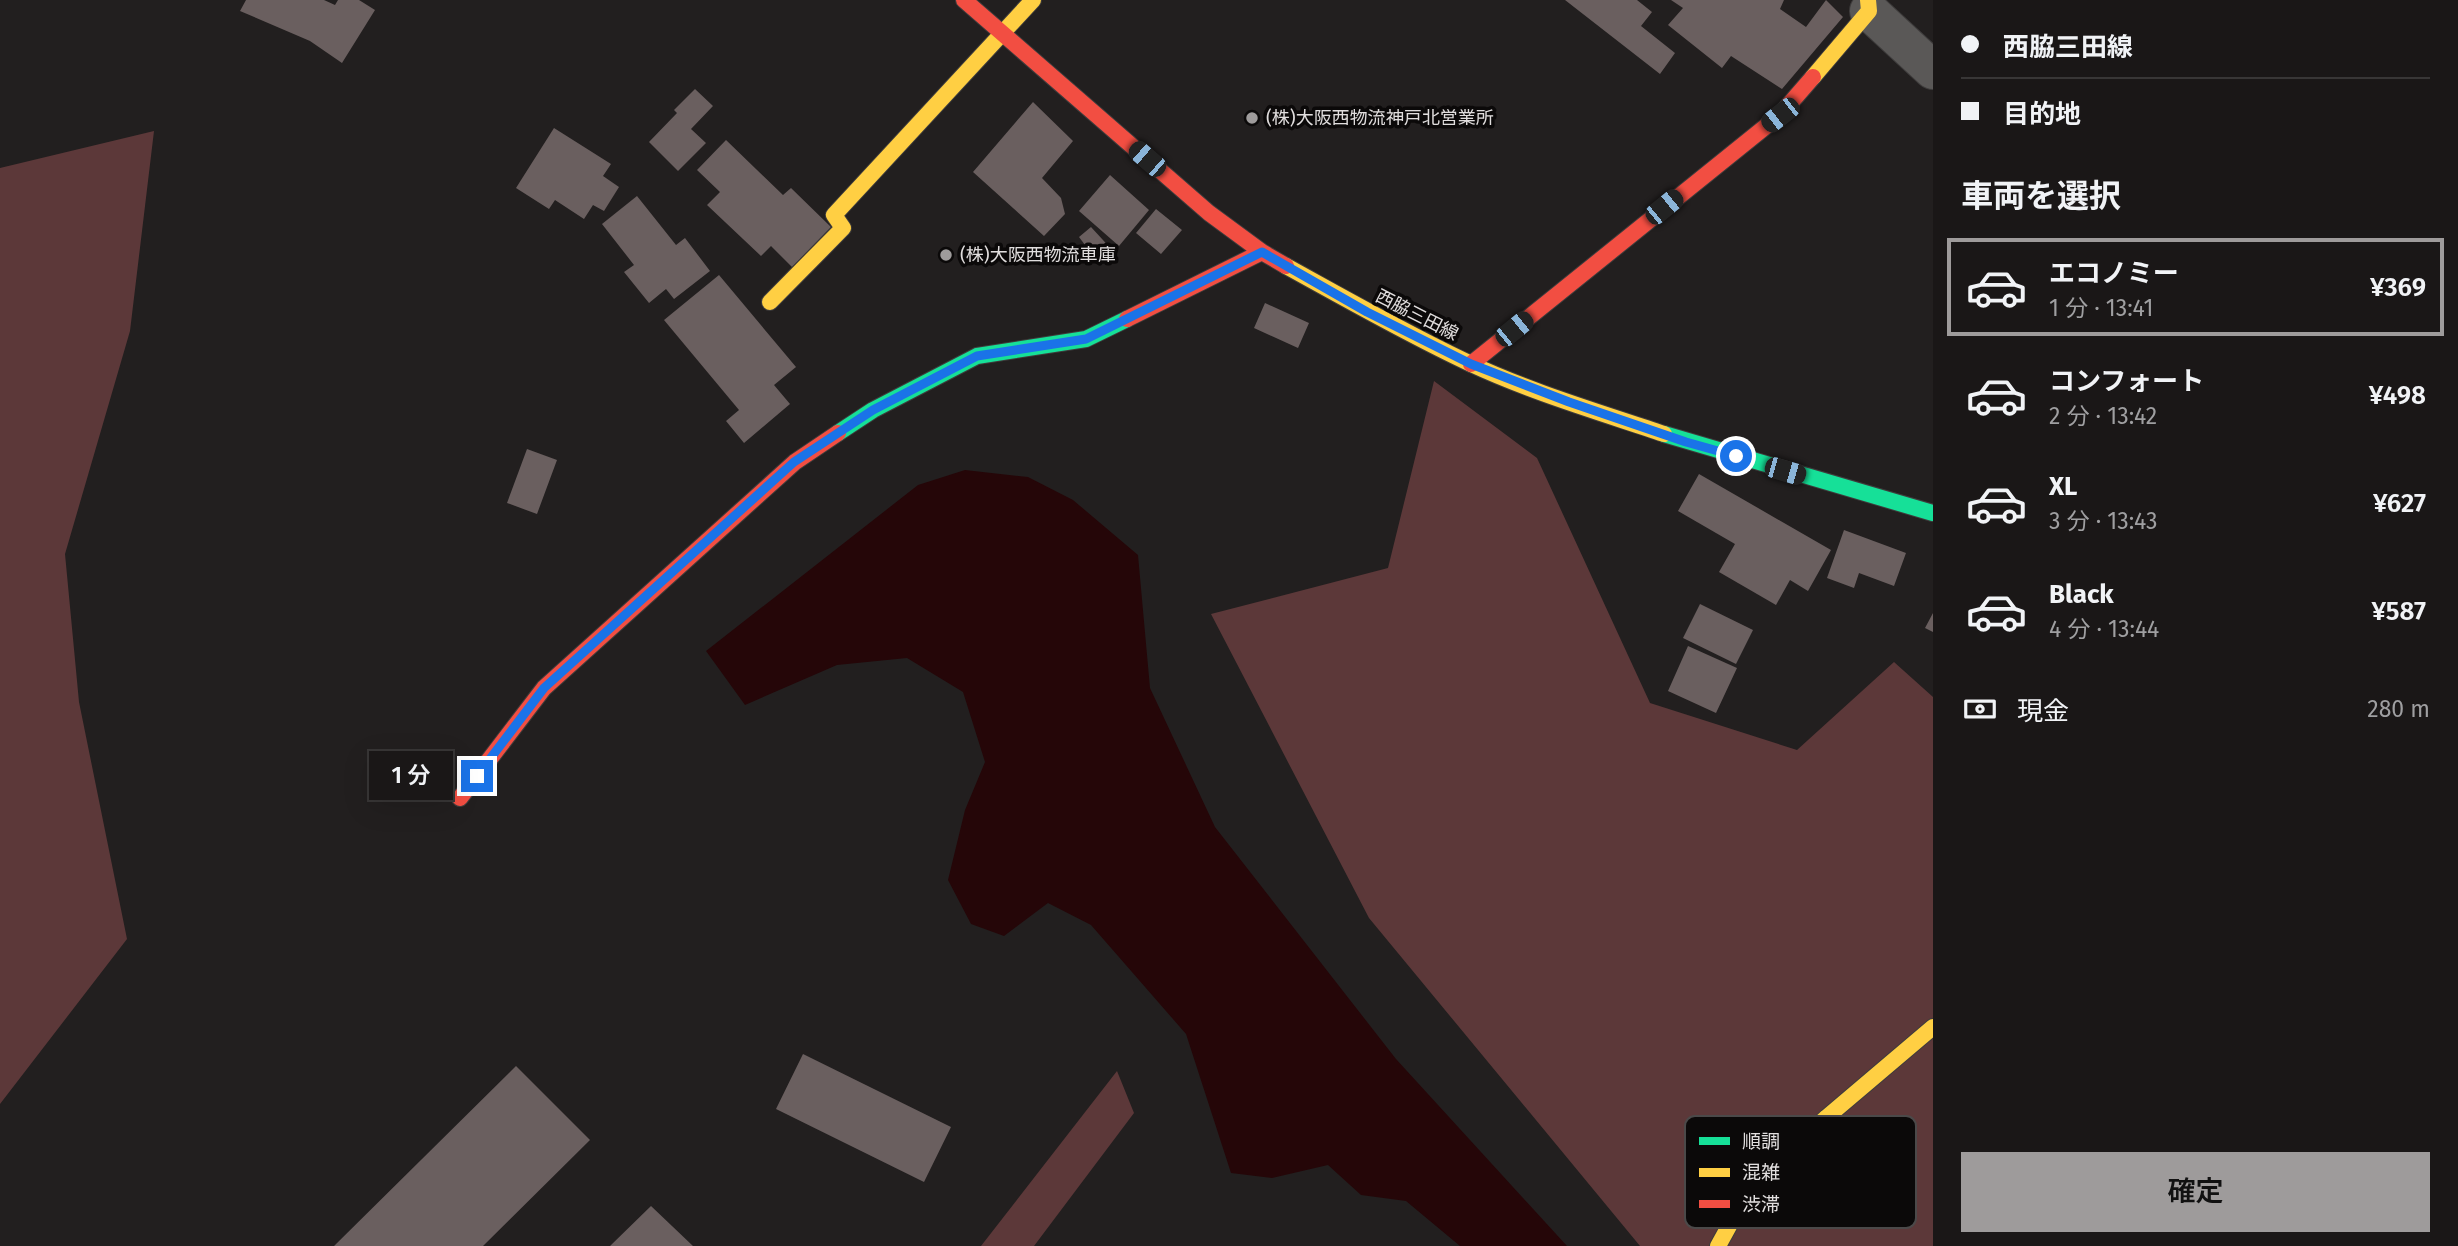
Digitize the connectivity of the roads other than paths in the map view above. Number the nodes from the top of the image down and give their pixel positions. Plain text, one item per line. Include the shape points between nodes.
1 (964, 0) edge
2 (1033, 0) edge
3 (1868, 6) edge
4 (1001, 34) junction
5 (1933, 70) edge
6 (1262, 252) junction
7 (770, 302) dead end
8 (1471, 364) junction
9 (1933, 513) edge
10 (460, 798) dead end
11 (1933, 1027) edge
12 (1828, 1116) edge
13 (1728, 1228) edge
14 (1718, 1246) edge

1 - 4 street, 西脇三田線
2 - 4 street
3 - 5 street
3 - 8 street via 1780,115
4 - 6 street, 西脇三田線 via 1209,213
4 - 7 street via 834,215 843,228
6 - 8 street, 西脇三田線
6 - 10 street via 1086,339 977,356 873,410 794,462 544,688
8 - 9 street, 西脇三田線 via 1686,442
11 - 12 street
13 - 14 street

